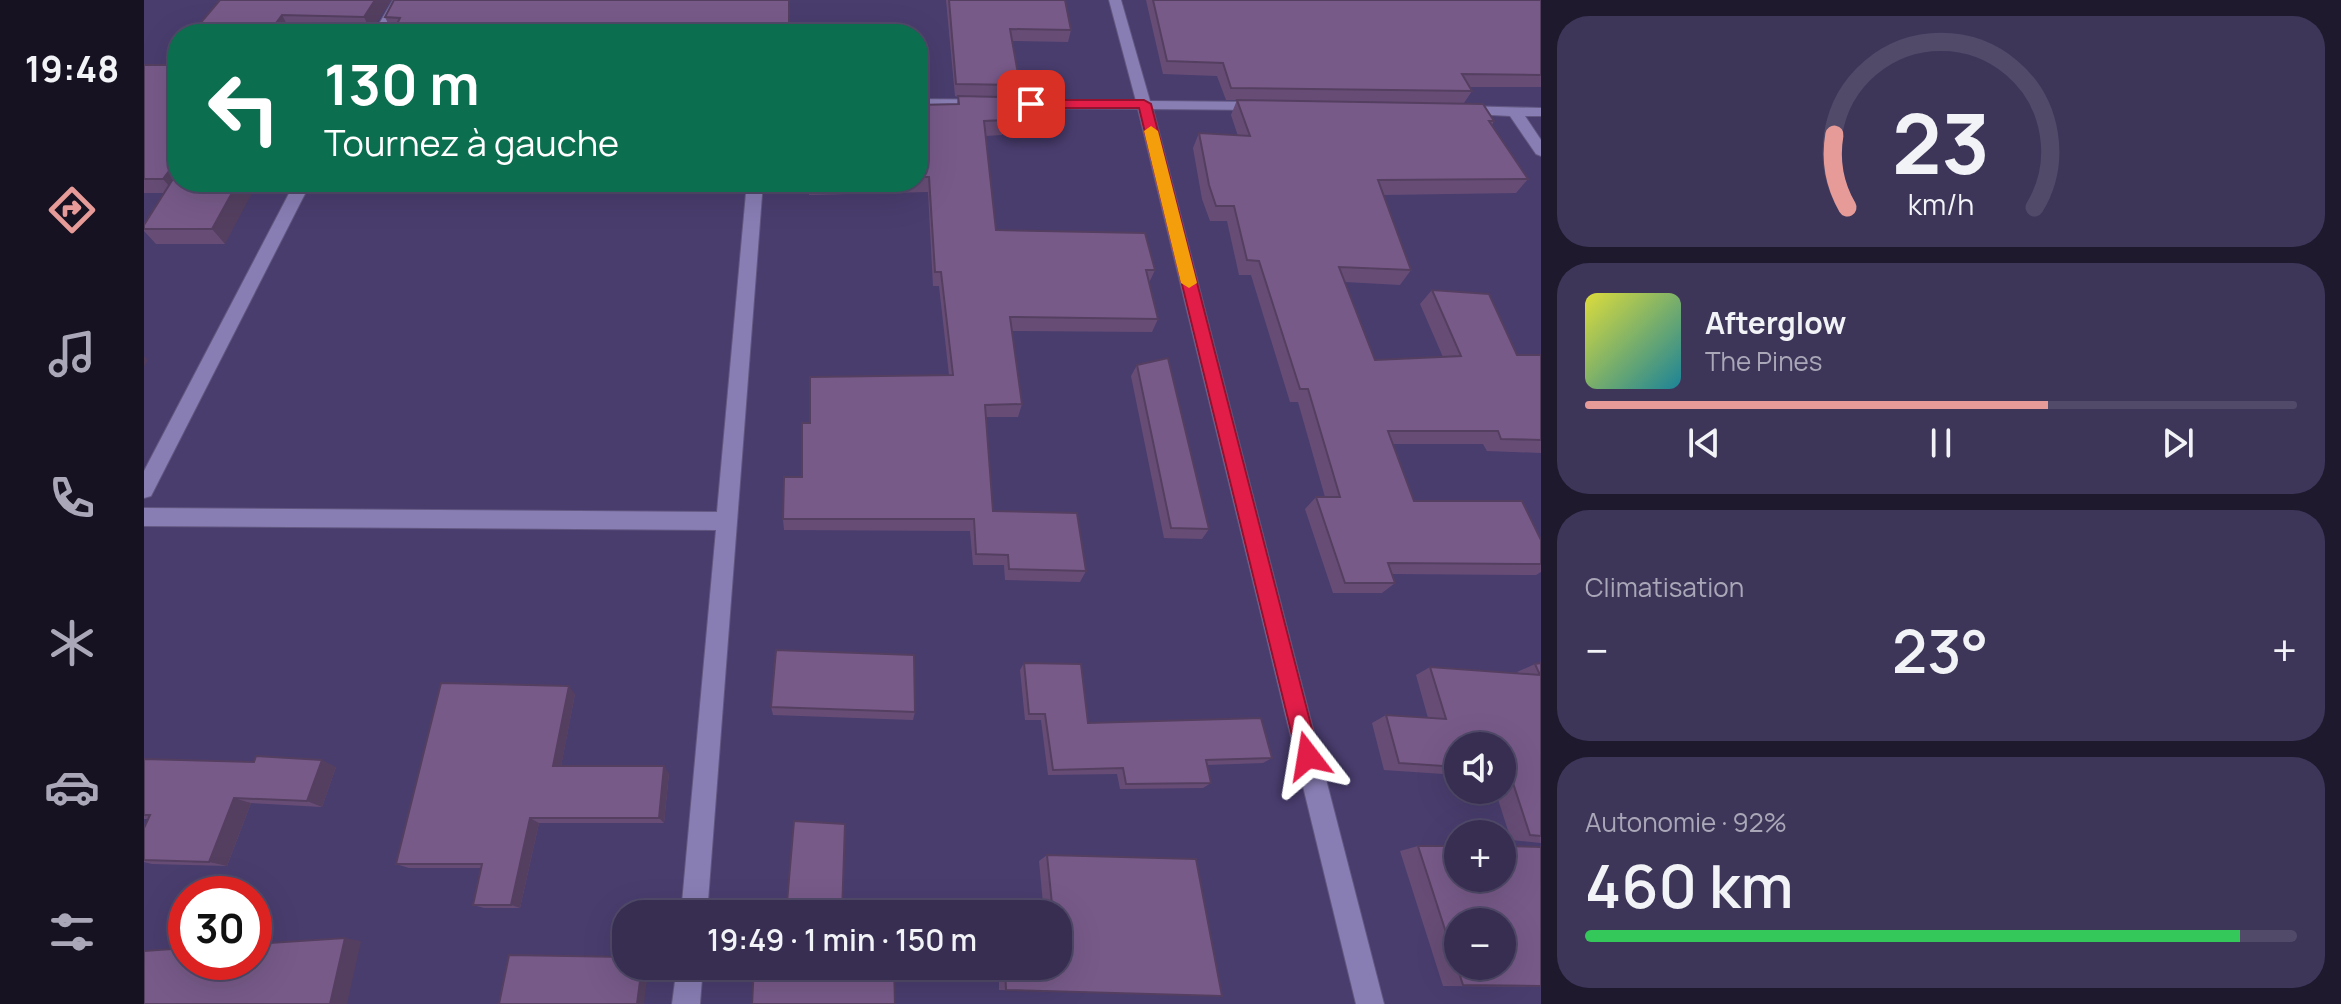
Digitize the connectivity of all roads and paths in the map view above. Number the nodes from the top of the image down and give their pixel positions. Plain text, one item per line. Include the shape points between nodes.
1 (399, 0) edge
2 (1115, 0) edge
3 (386, 24) edge
4 (928, 103) edge
5 (1144, 104) junction
6 (1283, 107) edge
7 (1453, 110) edge
8 (1514, 111) junction
9 (1541, 112) edge
10 (1541, 151) edge
11 (298, 192) edge
12 (754, 192) edge
13 (144, 490) edge
14 (144, 517) edge
15 (729, 521) junction
16 (695, 900) edge
17 (689, 980) edge
18 (686, 1004) edge
19 (1370, 1004) edge

1 - 3 street
2 - 5 street
4 - 5 street
5 - 6 street
5 - 19 street
7 - 8 street
8 - 9 street
8 - 10 street
11 - 13 street
12 - 15 street
14 - 15 street
15 - 16 street
17 - 18 street

